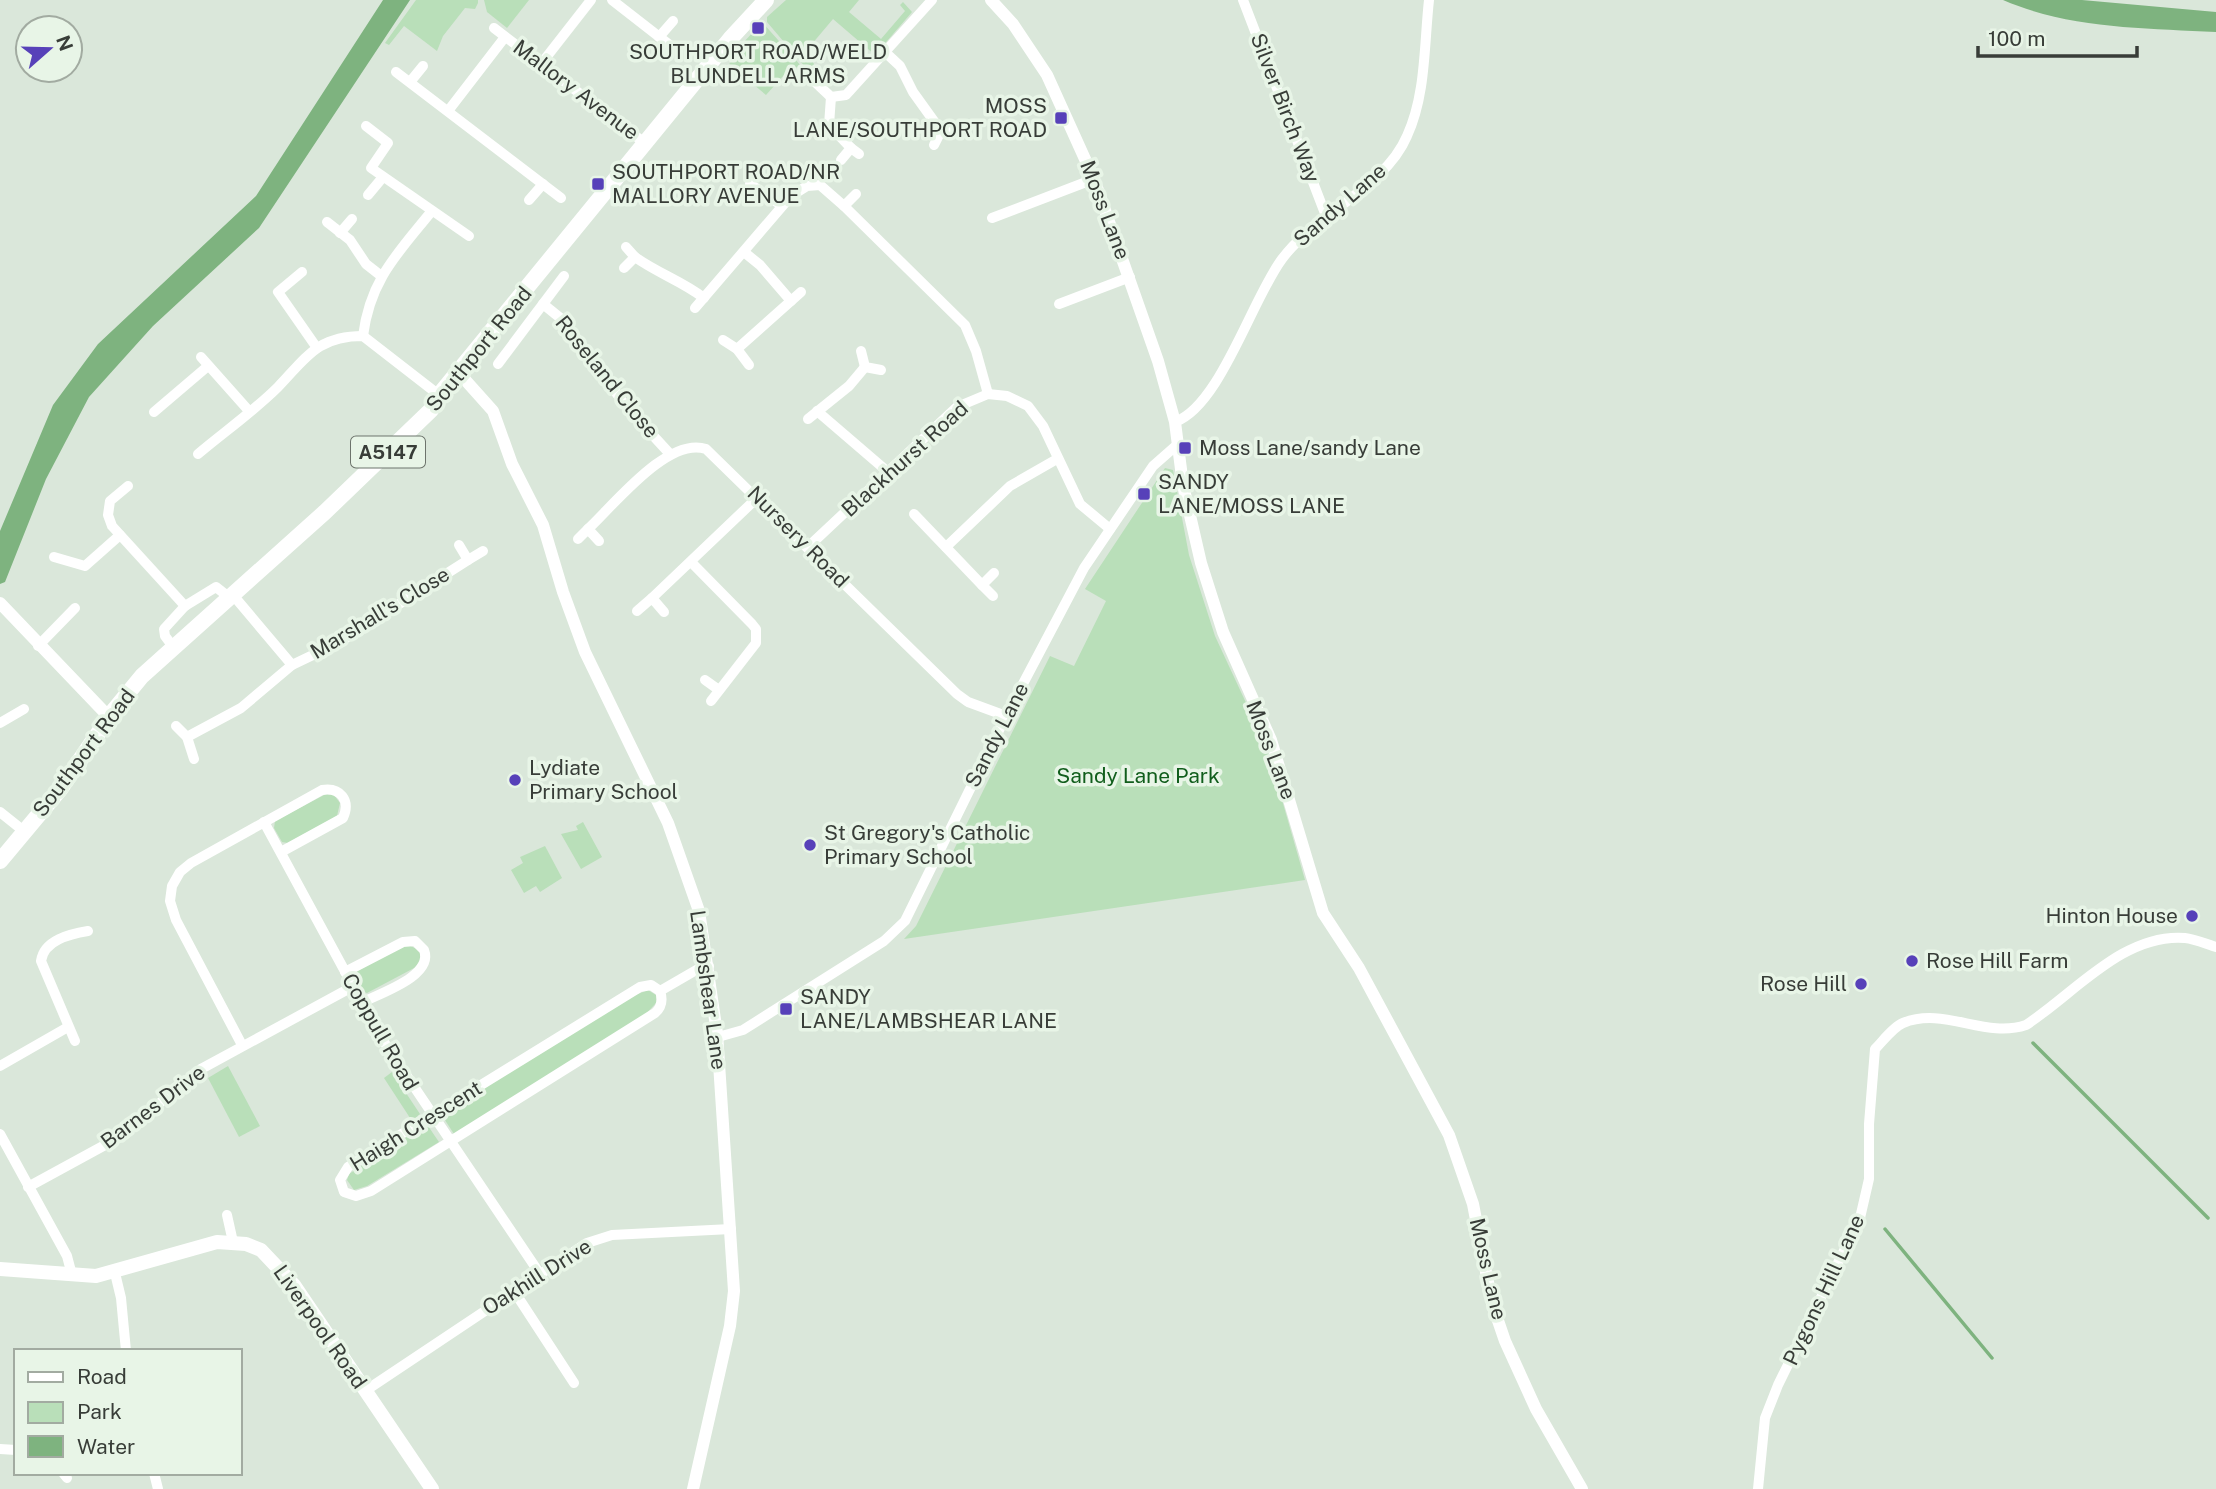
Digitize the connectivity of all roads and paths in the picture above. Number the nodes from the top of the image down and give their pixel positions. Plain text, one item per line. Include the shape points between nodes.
1 (592, 0) edge
2 (612, 0) edge
3 (765, 0) edge
4 (932, 0) edge
5 (991, 0) edge
6 (1243, 0) edge
7 (1429, 0) edge
8 (673, 21) dead end
9 (494, 28) dead end
10 (506, 37) junction
11 (659, 37) junction
12 (671, 46) dead end
13 (886, 53) junction
14 (541, 64) junction
15 (424, 66) dead end
16 (396, 72) dead end
17 (813, 80) dead end
18 (410, 82) junction
19 (831, 97) junction
20 (448, 111) junction
21 (366, 127) dead end
22 (958, 128) dead end
23 (941, 131) junction
24 (646, 144) junction
25 (934, 145) dead end
26 (841, 160) dead end
27 (383, 177) junction
28 (1094, 178) junction
29 (543, 184) junction
30 (750, 184) dead end
31 (856, 194) dead end
32 (368, 195) dead end
33 (561, 198) dead end
34 (529, 200) dead end
35 (781, 205) junction
36 (844, 206) junction
37 (431, 212) junction
38 (1326, 216) junction
39 (992, 218) dead end
40 (352, 219) dead end
41 (327, 222) dead end
42 (340, 233) junction
43 (469, 236) dead end
44 (626, 247) dead end
45 (744, 252) junction
46 (635, 257) junction
47 (624, 268) dead end
48 (302, 272) dead end
49 (380, 275) junction
50 (564, 276) dead end
51 (1130, 278) junction
52 (801, 292) dead end
53 (704, 298) junction
54 (791, 301) junction
55 (543, 303) junction
56 (1059, 304) dead end
57 (695, 308) dead end
58 (363, 336) junction
59 (723, 340) dead end
60 (317, 348) junction
61 (737, 349) junction
62 (861, 351) dead end
63 (201, 357) dead end
64 (498, 364) dead end
65 (749, 365) dead end
66 (208, 366) junction
67 (865, 367) junction
68 (881, 370) dead end
69 (458, 373) junction
70 (988, 394) junction
71 (439, 395) junction
72 (249, 411) junction
73 (817, 411) junction
74 (154, 412) dead end
75 (808, 419) dead end
76 (1175, 422) junction
77 (1178, 444) junction
78 (198, 454) dead end
79 (670, 454) junction
80 (1057, 459) junction
81 (888, 472) junction
82 (128, 486) dead end
83 (758, 497) junction
84 (914, 513) dead end
85 (588, 529) junction
86 (1110, 529) junction
87 (120, 535) junction
88 (578, 539) dead end
89 (599, 541) dead end
90 (459, 545) dead end
91 (808, 547) junction
92 (946, 547) junction
93 (483, 551) dead end
94 (54, 557) dead end
95 (468, 560) junction
96 (691, 562) junction
97 (994, 573) dead end
98 (982, 585) junction
99 (232, 596) junction
100 (993, 596) dead end
101 (652, 598) junction
102 (0, 603) edge
103 (186, 606) junction
104 (75, 608) dead end
105 (637, 611) dead end
106 (664, 612) dead end
107 (38, 646) junction
108 (174, 648) junction
109 (292, 665) junction
110 (705, 680) dead end
111 (719, 690) junction
112 (711, 701) dead end
113 (24, 709) dead end
114 (1006, 716) junction
115 (109, 717) junction
116 (0, 723) edge
117 (176, 726) dead end
118 (187, 737) junction
119 (194, 759) dead end
120 (0, 812) edge
121 (264, 822) junction
122 (25, 832) junction
123 (281, 852) junction
124 (0, 861) edge
125 (88, 931) dead end
126 (2216, 947) edge
127 (709, 966) junction
128 (345, 972) junction
129 (352, 987) junction
130 (660, 991) junction
131 (361, 1003) junction
132 (68, 1027) junction
133 (718, 1037) junction
134 (75, 1041) dead end
135 (242, 1045) junction
136 (0, 1066) edge
137 (432, 1116) junction
138 (0, 1134) edge
139 (448, 1142) junction
140 (4, 1154) edge
141 (28, 1187) junction
142 (227, 1215) dead end
143 (731, 1229) junction
144 (233, 1242) junction
145 (0, 1269) edge
146 (115, 1273) junction
147 (540, 1274) junction
148 (72, 1275) junction
149 (514, 1291) junction
150 (125, 1349) edge
151 (574, 1383) dead end
152 (365, 1391) junction
153 (432, 1489) edge
154 (692, 1489) edge
155 (1582, 1489) edge
156 (1758, 1489) edge

1 - 14 street
2 - 11 street
3 - 24 main road, Southport Road / A5147
4 - 13 street
5 - 28 street, Moss Lane via 1047,75
6 - 38 street, Silver Birch Way
7 - 38 street, Sandy Lane via 1419,110 1407,138 1378,174
8 - 11 street
9 - 10 street, Mallory Avenue
10 - 14 street, Mallory Avenue
10 - 20 street, Mallory Avenue
11 - 12 street
13 - 19 street via 853,90
13 - 23 street via 900,66
14 - 24 street, Mallory Avenue
15 - 18 street
16 - 18 street
17 - 19 street
18 - 20 street
19 - 26 street via 829,125 855,151
20 - 29 street
21 - 27 street via 388,144 371,168
22 - 23 street
23 - 25 street
24 - 69 main road, Southport Road / A5147
27 - 32 street
27 - 37 street
28 - 39 street
28 - 51 street, Moss Lane
29 - 33 street
29 - 34 street
30 - 35 street
31 - 36 street
35 - 36 street via 814,185 825,188
35 - 45 street
36 - 70 street via 965,325
37 - 43 street
37 - 49 street
38 - 76 street, Sandy Lane via 1282,259 1207,395 1190,415
40 - 42 street
41 - 42 street
42 - 49 street
44 - 46 street
45 - 53 street
45 - 54 street
46 - 47 street
46 - 53 street via 683,281
48 - 60 street via 278,292
49 - 58 street
50 - 55 street
51 - 56 street
51 - 76 street, Moss Lane
52 - 54 street
53 - 57 street
54 - 61 street
55 - 64 street
55 - 79 street, Roseland Close via 564,321 632,413
58 - 60 street via 339,337
58 - 71 street
59 - 61 street
60 - 72 street
61 - 65 street
62 - 67 street
63 - 66 street
66 - 72 street
66 - 74 street
67 - 68 street
67 - 73 street
69 - 71 main road, Southport Road / A5147
69 - 127 street, Lambshear Lane via 489,403 540,519 585,652 676,842 702,923
70 - 80 street, Blackhurst Road via 1007,396 1028,406 1043,426
70 - 81 street, Blackhurst Road via 957,407
71 - 99 main road, Southport Road / A5147 via 421,419
72 - 78 street
73 - 75 street
73 - 81 street
76 - 77 street, Moss Lane
77 - 86 street, Sandy Lane via 1153,466
77 - 155 street, Moss Lane via 1182,485 1205,575 1223,632 1271,740 1323,913 1359,968 1450,1135 1473,1203 1492,1303 1505,1341 1536,1409
79 - 83 street, Nursery Road via 688,446 706,449
79 - 85 street
80 - 86 street, Blackhurst Road via 1080,504
80 - 92 street via 1010,486
81 - 91 street, Blackhurst Road
82 - 87 street via 110,500 108,515
83 - 91 street, Nursery Road
83 - 96 street
84 - 92 street
85 - 88 street
85 - 89 street
86 - 114 street, Sandy Lane via 1084,568
87 - 94 street via 85,566
87 - 103 street
90 - 95 street, Marshall's Close
91 - 114 street, Nursery Road via 957,694
92 - 98 street
93 - 95 street, Marshall's Close
95 - 109 street, Marshall's Close via 338,643
96 - 101 street
96 - 111 street via 752,624 757,636 757,643
97 - 98 street
98 - 100 street
99 - 103 street via 216,587
99 - 108 main road, Southport Road / A5147
99 - 109 street, Marshall's Close
101 - 105 street
101 - 106 street
102 - 107 street
103 - 108 street via 164,629
104 - 107 street
107 - 115 street
108 - 115 main road, Southport Road / A5147 via 142,676
109 - 118 street, Marshall's Close via 241,708
110 - 111 street
111 - 112 street
113 - 116 street
114 - 133 street, Sandy Lane via 899,928 743,1030
115 - 122 main road, Southport Road / A5147
117 - 118 street
118 - 119 street
120 - 122 street
121 - 123 street, Coppull Road
121 - 123 street via 322,790 337,790 345,798 347,808 340,821
121 - 135 street via 185,867 170,893 176,920
122 - 124 main road, Southport Road / A5147
123 - 128 street, Coppull Road
125 - 132 street via 56,941 42,955 42,968
126 - 156 street, Pygons Hill Lane via 2186,938 2134,947 2026,1025 2008,1031 1926,1019 1901,1023 1875,1049 1869,1180 1860,1218 1769,1407
127 - 130 street, Haigh Crescent
127 - 133 street, Lambshear Lane
128 - 129 street, Coppull Road
128 - 131 street via 403,942 415,941 424,950 426,962 420,972
129 - 131 street, Coppull Road
129 - 135 street, Barnes Drive
130 - 137 street, Haigh Crescent via 651,985 640,987
130 - 139 street, Haigh Crescent via 662,1003 655,1013
131 - 137 street, Coppull Road
132 - 134 street
132 - 136 street
133 - 143 street, Lambshear Lane
135 - 141 street, Barnes Drive via 189,1077 116,1139
137 - 139 street, Coppull Road
137 - 139 street, Haigh Crescent via 348,1167 340,1180 344,1192 356,1196 371,1191
138 - 140 street
139 - 147 street, Coppull Road
140 - 141 street
141 - 148 street via 67,1256
142 - 144 street
143 - 147 street, Oakhill Drive via 603,1237
143 - 154 street, Lambshear Lane via 734,1291 730,1326
144 - 146 main road, Liverpool Road via 201,1245
144 - 152 main road, Liverpool Road via 261,1250 278,1266
145 - 148 main road, Liverpool Road
146 - 148 main road, Liverpool Road
146 - 150 street
147 - 149 street, Oakhill Drive
149 - 151 street
149 - 152 street, Oakhill Drive
152 - 153 main road, Liverpool Road

